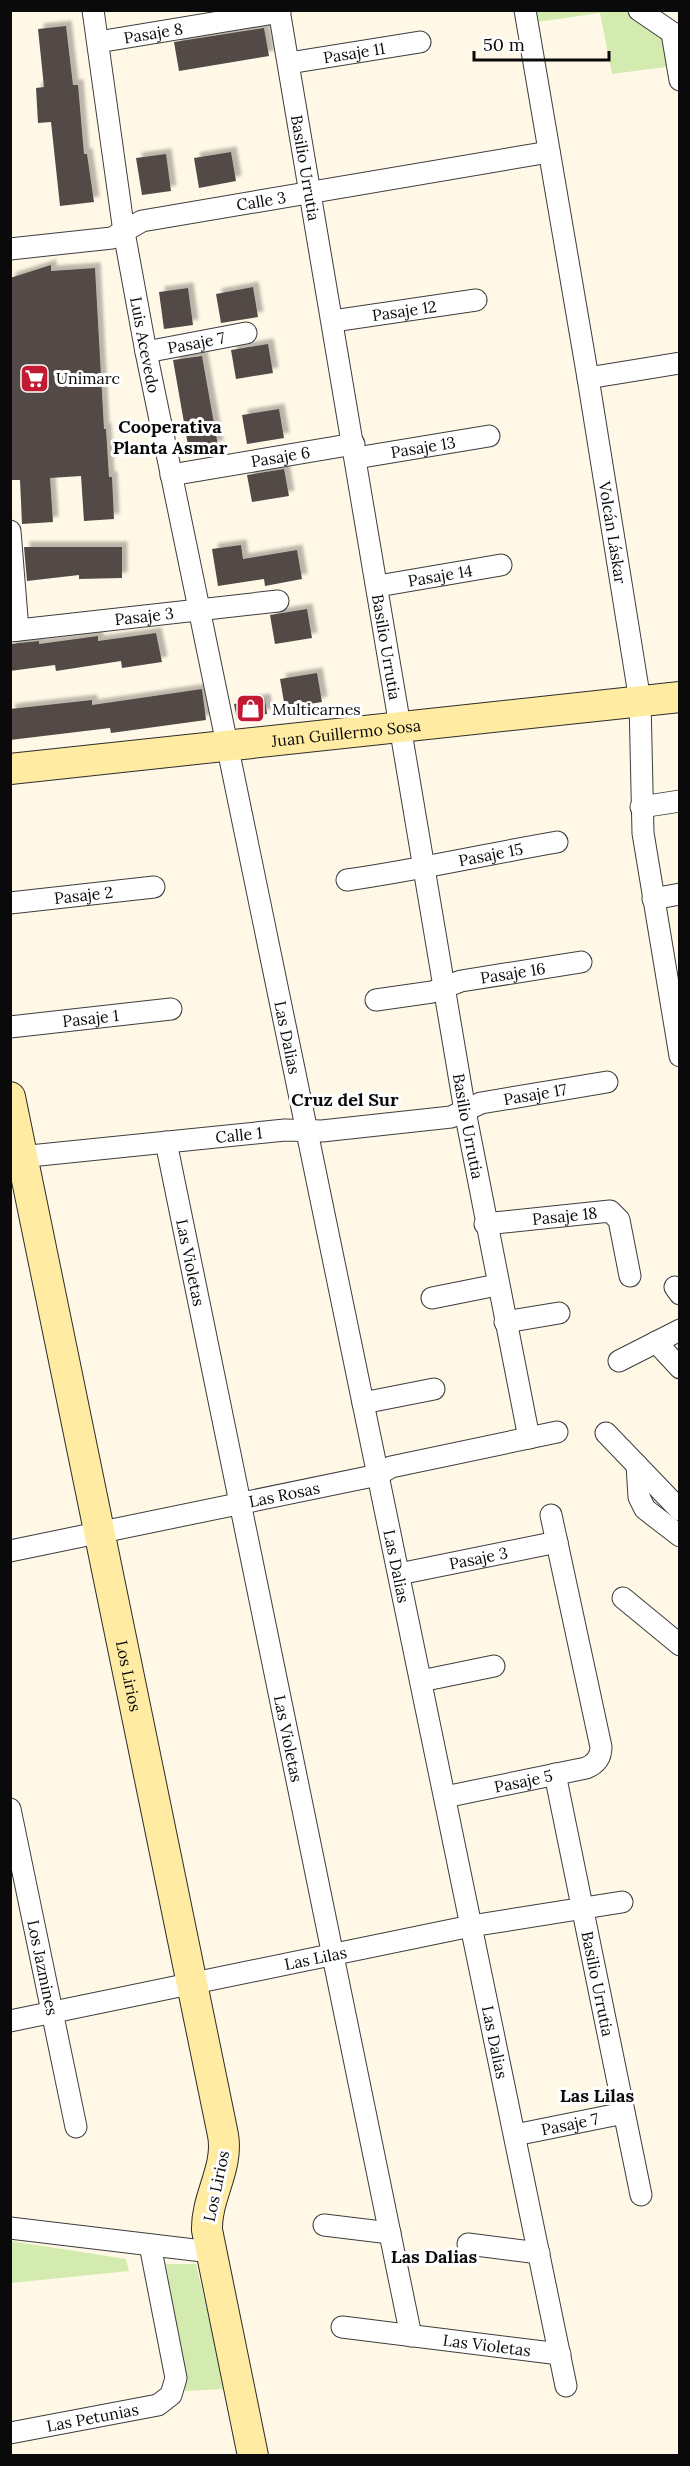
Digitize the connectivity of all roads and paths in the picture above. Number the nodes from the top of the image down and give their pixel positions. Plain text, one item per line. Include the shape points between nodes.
1 (525, 10) edge
2 (639, 10) edge
3 (94, 11) edge
4 (280, 11) edge
5 (676, 36) edge
6 (98, 42) junction
7 (420, 42) dead end
8 (289, 63) junction
9 (680, 80) edge
10 (549, 152) junction
11 (311, 193) junction
12 (124, 232) junction
13 (10, 249) edge
14 (476, 300) dead end
15 (333, 321) junction
16 (246, 333) dead end
17 (146, 352) junction
18 (680, 363) edge
19 (588, 378) junction
20 (489, 436) dead end
21 (355, 451) junction
22 (171, 475) junction
23 (10, 531) edge
24 (501, 565) dead end
25 (378, 586) junction
26 (278, 601) dead end
27 (199, 610) junction
28 (14, 630) edge
29 (680, 698) edge
30 (640, 701) junction
31 (402, 728) junction
32 (228, 746) junction
33 (10, 769) edge
34 (680, 801) edge
35 (641, 807) junction
36 (557, 842) dead end
37 (424, 867) junction
38 (347, 880) dead end
39 (154, 887) dead end
40 (680, 894) edge
41 (654, 898) junction
42 (10, 903) edge
43 (581, 962) dead end
44 (674, 985) edge
45 (445, 987) junction
46 (376, 1000) dead end
47 (171, 1009) dead end
48 (10, 1027) edge
49 (680, 1056) edge
50 (607, 1082) dead end
51 (10, 1097) edge
52 (465, 1111) junction
53 (307, 1131) junction
54 (166, 1142) junction
55 (16, 1158) edge
56 (485, 1224) junction
57 (630, 1276) dead end
58 (497, 1285) junction
59 (432, 1298) dead end
60 (559, 1313) dead end
61 (505, 1322) junction
62 (680, 1330) edge
63 (656, 1342) junction
64 (619, 1361) dead end
65 (680, 1368) edge
66 (434, 1389) dead end
67 (363, 1403) junction
68 (557, 1432) dead end
69 (606, 1433) dead end
70 (529, 1438) junction
71 (637, 1465) junction
72 (378, 1475) junction
73 (240, 1504) junction
74 (680, 1510) edge
75 (551, 1515) dead end
76 (99, 1533) junction
77 (680, 1536) edge
78 (557, 1542) junction
79 (10, 1551) edge
80 (399, 1574) junction
81 (623, 1598) dead end
82 (680, 1644) edge
83 (494, 1666) dead end
84 (421, 1681) junction
85 (555, 1774) junction
86 (445, 1797) junction
87 (10, 1809) edge
88 (622, 1902) dead end
89 (582, 1909) junction
90 (471, 1926) junction
91 (333, 1954) junction
92 (191, 1984) junction
93 (52, 2012) junction
94 (10, 2021) edge
95 (624, 2113) junction
96 (76, 2127) dead end
97 (515, 2135) junction
98 (641, 2195) dead end
99 (324, 2225) dead end
100 (10, 2228) edge
101 (390, 2233) junction
102 (468, 2244) dead end
103 (150, 2245) junction
104 (211, 2253) junction
105 (539, 2253) junction
106 (342, 2327) dead end
107 (411, 2336) junction
108 (560, 2354) junction
109 (567, 2386) dead end
110 (10, 2433) edge
111 (253, 2456) edge

1 - 10 street, Volcán Láskar
2 - 5 street
3 - 6 street, Luis Acevedo
4 - 6 street, Pasaje 8
4 - 8 street, Basilio Urrutia
5 - 9 street
6 - 12 street, Luis Acevedo
7 - 8 street, Pasaje 11
8 - 11 street, Basilio Urrutia
10 - 11 street, Calle 3
10 - 19 street, Volcán Láskar
11 - 12 street, Calle 3 via 142,221
11 - 15 street, Basilio Urrutia
12 - 13 street, Calle 3 via 112,238
12 - 17 street, Luis Acevedo
14 - 15 street, Pasaje 12
15 - 21 street, Basilio Urrutia
16 - 17 street, Pasaje 7
17 - 22 street, Luis Acevedo
18 - 19 street
19 - 30 street, Volcán Láskar
20 - 21 street, Pasaje 13
21 - 22 street, Pasaje 6
21 - 25 street, Basilio Urrutia
22 - 27 street, Luis Acevedo
23 - 28 street
24 - 25 street, Pasaje 14
25 - 31 street, Basilio Urrutia
26 - 27 street, Pasaje 3
27 - 28 street, Pasaje 3
27 - 32 street, Luis Acevedo
29 - 30 street, Juan Guillermo Sosa
30 - 31 street, Juan Guillermo Sosa
30 - 35 street, Volcán Láskar
31 - 32 street, Juan Guillermo Sosa
31 - 37 street, Basilio Urrutia
32 - 33 street, Juan Guillermo Sosa
32 - 53 street, Las Dalias
34 - 35 street
35 - 41 street, Volcán Láskar
36 - 37 street, Pasaje 15
37 - 38 street, Pasaje 15
37 - 45 street, Basilio Urrutia
39 - 42 street, Pasaje 2
40 - 41 street
41 - 44 street, Volcán Láskar
43 - 45 street, Pasaje 16 via 461,981
44 - 49 street, Volcán Láskar
45 - 46 street, Pasaje 16
45 - 52 street, Basilio Urrutia
47 - 48 street, Pasaje 1
50 - 52 street, Pasaje 17 via 481,1103
51 - 55 street, Los Lirios
52 - 53 street, Calle 1 via 451,1117
52 - 56 street, Basilio Urrutia
53 - 54 street, Calle 1
53 - 67 street, Las Dalias
54 - 55 street, Calle 1
54 - 73 street, Las Violetas
55 - 76 street, Los Lirios
56 - 57 street, Pasaje 18 via 610,1211 619,1220
56 - 58 street, Basilio Urrutia
58 - 59 street
58 - 61 street, Basilio Urrutia
60 - 61 street
61 - 70 street, Basilio Urrutia
62 - 63 street
63 - 64 street
63 - 65 street
66 - 67 street
67 - 72 street, Las Dalias
68 - 70 street, Las Rosas
69 - 71 street
70 - 72 street, Las Rosas via 391,1467
71 - 74 street
71 - 77 street via 641,1503
72 - 73 street, Las Rosas
72 - 80 street, Las Dalias
73 - 76 street, Las Rosas
73 - 91 street, Las Violetas
75 - 78 street
76 - 79 street, Las Rosas
76 - 92 street, Los Lirios
78 - 80 street, Pasaje 3
78 - 85 street, Pasaje 5 via 601,1747 597,1760 586,1768
80 - 84 street, Las Dalias
81 - 82 street
83 - 84 street
84 - 86 street, Las Dalias
85 - 86 street, Pasaje 5
85 - 89 street, Basilio Urrutia
86 - 90 street, Las Dalias
87 - 93 street, Los Jazmines
88 - 89 street, Las Lilas
89 - 90 street, Las Lilas
89 - 95 street, Basilio Urrutia
90 - 91 street, Las Lilas
90 - 97 street, Las Dalias
91 - 92 street, Las Lilas
91 - 101 street, Las Violetas
92 - 93 street, Las Lilas
92 - 104 street, Los Lirios via 225,2144 207,2222
93 - 94 street, Las Lilas
93 - 96 street, Los Jazmines
95 - 97 street, Pasaje 7
95 - 98 street, Basilio Urrutia
97 - 105 street, Las Dalias
99 - 101 street
100 - 103 street
101 - 107 street, Las Violetas
102 - 105 street
103 - 104 street
103 - 110 street, Las Petunias via 176,2378 171,2395 158,2405
104 - 111 street, Los Lirios
105 - 108 street, Las Dalias
106 - 107 street, Las Violetas
107 - 108 street, Las Violetas
108 - 109 street, Las Dalias

